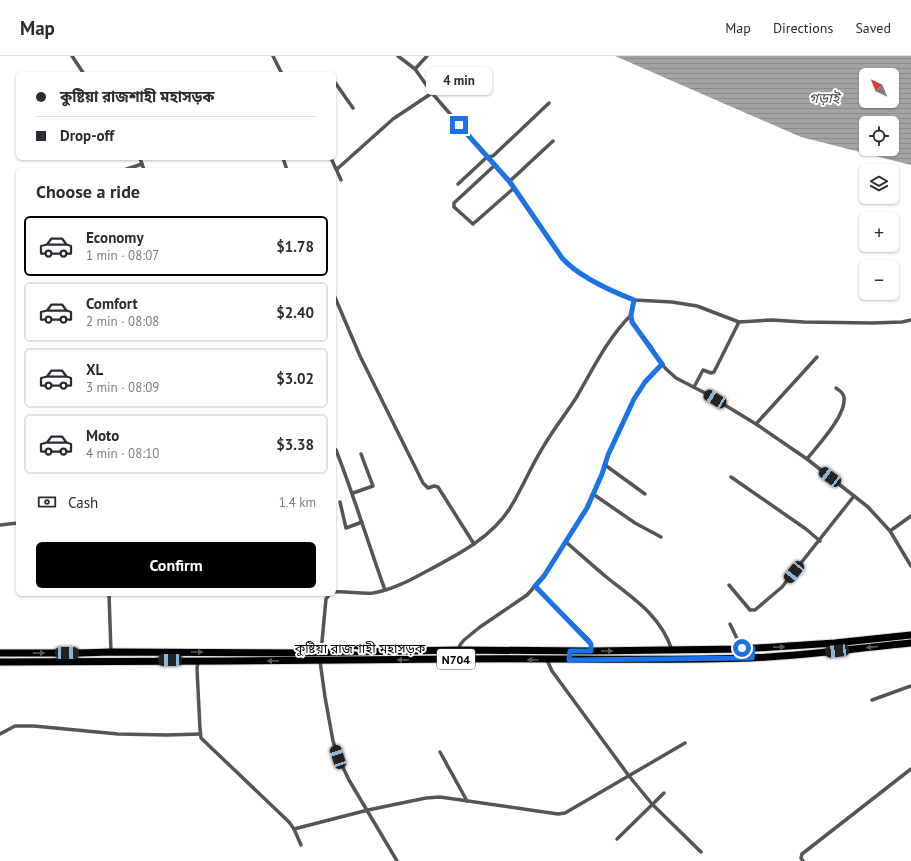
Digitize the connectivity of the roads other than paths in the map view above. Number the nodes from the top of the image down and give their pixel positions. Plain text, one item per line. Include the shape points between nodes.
1 (72, 56) edge
2 (273, 56) edge
3 (398, 56) edge
4 (427, 56) edge
5 (415, 70) junction
6 (83, 72) edge
7 (281, 72) edge
8 (336, 83) edge
9 (432, 93) junction
10 (549, 103) dead end
11 (353, 108) dead end
12 (553, 141) dead end
13 (487, 157) junction
14 (141, 160) edge
15 (142, 164) junction
16 (495, 165) junction
17 (130, 168) edge
18 (143, 168) edge
19 (336, 170) joint
20 (340, 180) dead end
21 (510, 182) junction
22 (458, 184) dead end
23 (514, 188) junction
24 (336, 300) edge
25 (634, 300) junction
26 (631, 315) junction
27 (911, 320) edge
28 (739, 322) junction
29 (817, 357) dead end
30 (662, 364) junction
31 (694, 387) junction
32 (836, 388) dead end
33 (756, 424) junction
34 (336, 450) edge
35 (360, 454) dead end
36 (807, 459) junction
37 (605, 465) junction
38 (731, 477) dead end
39 (353, 494) junction
40 (593, 494) junction
41 (644, 494) dead end
42 (854, 496) junction
43 (340, 502) dead end
44 (911, 516) edge
45 (362, 522) junction
46 (16, 523) edge
47 (0, 525) edge
48 (890, 531) junction
49 (661, 537) dead end
50 (820, 541) junction
51 (566, 542) junction
52 (474, 544) junction
53 (911, 566) edge
54 (729, 585) dead end
55 (535, 586) junction
56 (385, 590) junction
57 (336, 592) edge
58 (109, 596) edge
59 (328, 596) edge
60 (730, 624) dead end
61 (910, 635) edge
62 (910, 643) edge
63 (742, 648) junction
64 (753, 648) junction
65 (459, 650) junction
66 (672, 650) junction
67 (570, 651) junction
68 (591, 651) junction
69 (111, 652) junction
70 (320, 652) junction
71 (0, 653) edge
72 (299, 653) junction
73 (79, 657) junction
74 (752, 658) junction
75 (198, 660) junction
76 (547, 660) junction
77 (569, 660) junction
78 (300, 661) junction
79 (320, 661) junction
80 (0, 662) edge
81 (911, 686) edge
82 (872, 700) dead end
83 (0, 734) edge
84 (200, 734) junction
85 (685, 743) dead end
86 (440, 752) dead end
87 (911, 769) edge
88 (629, 776) junction
89 (664, 793) dead end
90 (467, 801) junction
91 (652, 804) junction
92 (368, 810) junction
93 (294, 829) junction
94 (617, 839) dead end
95 (301, 845) dead end
96 (701, 852) dead end
97 (397, 861) edge
98 (803, 861) edge

1 - 6 street
2 - 7 street
3 - 5 street
4 - 5 street
5 - 9 street
8 - 11 street
9 - 13 street
9 - 19 street via 393,119
10 - 13 street via 493,156
12 - 21 street
13 - 16 street
13 - 22 street
14 - 15 street
15 - 17 street
15 - 18 street
16 - 21 street
16 - 23 street via 454,204 454,207 474,224
19 - 20 street
21 - 23 street
23 - 25 street via 570,267
24 - 52 street via 360,356 423,483 428,488 438,487
25 - 26 street
25 - 28 street via 697,306
26 - 30 street via 635,327
26 - 52 street via 603,349 510,508 496,526
27 - 28 street via 872,323 772,320
28 - 31 street via 714,372 703,370
29 - 33 street
30 - 31 street via 676,378
30 - 37 street via 645,382 634,399
31 - 33 street
32 - 36 street via 843,395 842,408 833,426
33 - 36 street
34 - 39 street
35 - 39 street via 373,486
36 - 42 street
37 - 40 street
37 - 41 street
38 - 50 street via 806,528
39 - 45 street
40 - 49 street via 635,523
40 - 51 street
42 - 48 street
42 - 50 street
43 - 45 street via 346,528
44 - 48 street
45 - 56 street
46 - 47 street
48 - 53 street
50 - 54 street via 782,587 755,610 750,610
51 - 55 street
51 - 66 street via 638,601 668,638
52 - 56 street via 419,575
55 - 65 street via 464,640
55 - 68 street via 587,639 591,644
56 - 57 street
58 - 69 street
59 - 70 street
60 - 63 street
61 - 62 highway
64 -> 61 highway, কুষ্টিয়া রাজশাহী মহাসড়ক / N704 via 828,644
62 -> 74 highway, কুষ্টিয়া রাজশাহী মহাসড়ক / N704
63 - 64 highway, কুষ্টিয়া রাজশাহী মহাসড়ক / N704
63 - 66 highway, কুষ্টিয়া রাজশাহী মহাসড়ক / N704
64 - 74 highway
65 - 67 highway, কুষ্টিয়া রাজশাহী মহাসড়ক / N704
65 - 70 highway, কুষ্টিয়া রাজশাহী মহাসড়ক / N704
68 -> 66 highway, কুষ্টিয়া রাজশাহী মহাসড়ক / N704
67 - 68 highway, কুষ্টিয়া রাজশাহী মহাসড়ক / N704
67 - 77 highway
69 -> 72 highway, কুষ্টিয়া রাজশাহী মহাসড়ক / N704
69 - 73 highway, কুষ্টিয়া রাজশাহী মহাসড়ক / N704
70 - 72 highway, কুষ্টিয়া রাজশাহী মহাসড়ক / N704
71 -> 73 highway, কুষ্টিয়া রাজশাহী মহাসড়ক / N704
72 - 78 highway
73 - 75 highway, কুষ্টিয়া রাজশাহী মহাসড়ক / N704
73 - 80 highway, কুষ্টিয়া রাজশাহী মহাসড়ক / N704
74 - 77 highway, কুষ্টিয়া রাজশাহী মহাসড়ক / N704
78 -> 75 highway, কুষ্টিয়া রাজশাহী মহাসড়ক / N704
75 - 84 street
76 - 77 highway, কুষ্টিয়া রাজশাহী মহাসড়ক / N704
76 -> 79 highway, কুষ্টিয়া রাজশাহী মহাসড়ক / N704
76 - 88 street via 552,671
78 - 79 highway, কুষ্টিয়া রাজশাহী মহাসড়ক / N704
79 - 92 street via 338,757
81 - 82 street
83 - 84 street via 15,726 34,726 118,734
84 - 93 street via 203,740
85 - 88 street
86 - 90 street
87 - 98 street via 802,854
88 - 90 street via 565,813
88 - 91 street
89 - 91 street
90 - 92 street via 440,797 426,798
91 - 94 street
91 - 96 street
92 - 93 street
92 - 97 street
93 - 95 street

